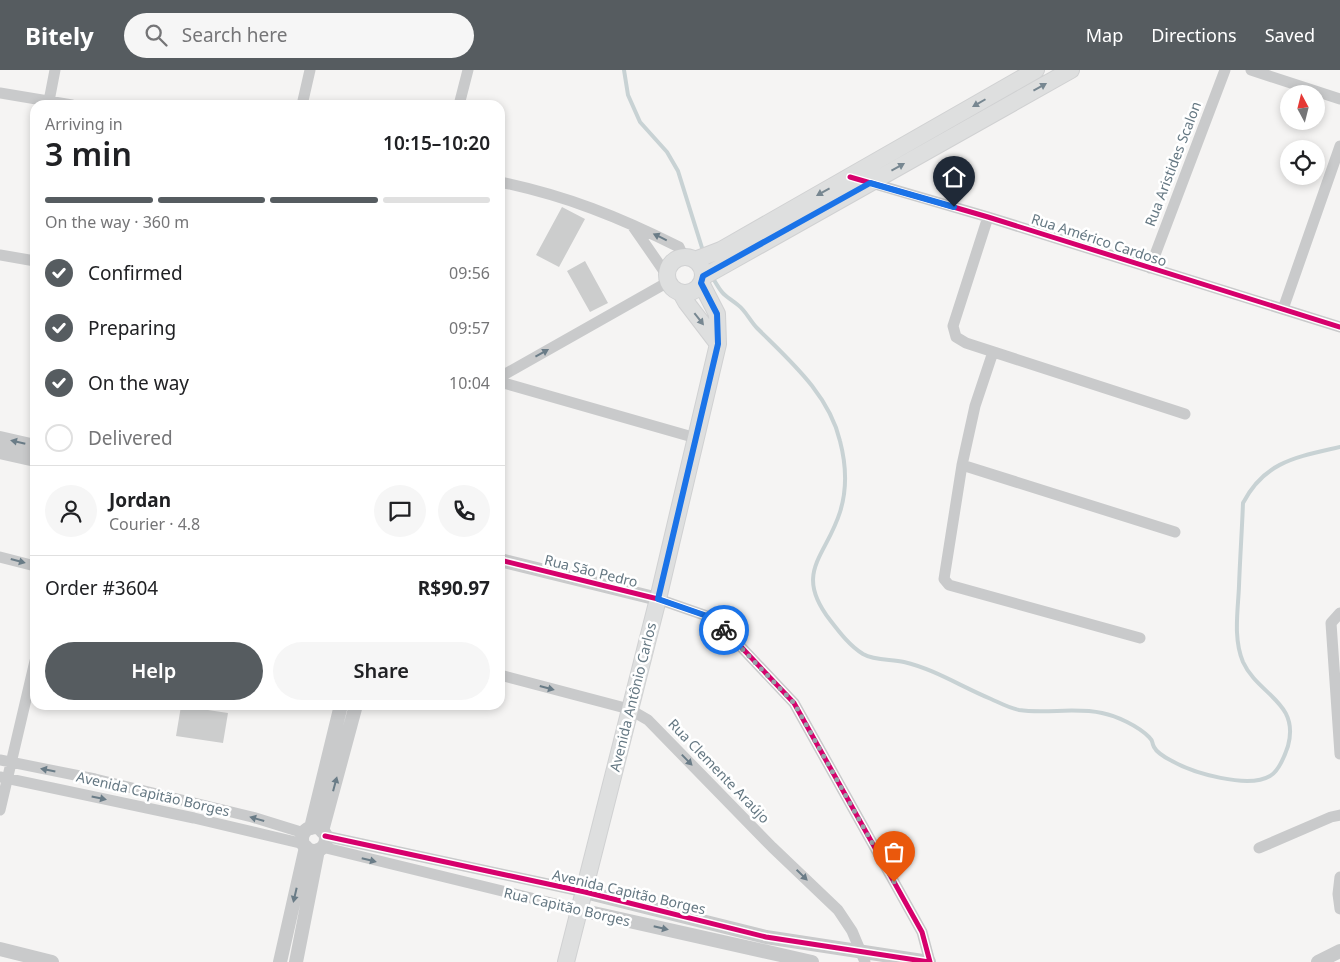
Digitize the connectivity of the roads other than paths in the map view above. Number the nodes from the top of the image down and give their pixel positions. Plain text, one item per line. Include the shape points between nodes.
1 (54, 70) edge
2 (310, 70) edge
3 (468, 70) edge
4 (1036, 70) edge
5 (1071, 70) edge
6 (1225, 70) edge
7 (1251, 70) edge
8 (0, 93) edge
9 (1340, 98) edge
10 (43, 100) edge
11 (49, 100) edge
12 (303, 100) edge
13 (460, 100) edge
14 (1340, 146) edge
15 (850, 177) junction
16 (505, 183) edge
17 (870, 183) junction
18 (988, 217) junction
19 (632, 223) junction
20 (0, 255) edge
21 (689, 258) junction
22 (30, 260) edge
23 (1150, 268) junction
24 (667, 278) junction
25 (702, 280) junction
26 (682, 292) junction
27 (1283, 309) junction
28 (1340, 326) edge
29 (718, 344) junction
30 (993, 352) junction
31 (505, 374) edge
32 (505, 383) edge
33 (1184, 414) dead end
34 (0, 438) edge
35 (696, 438) junction
36 (30, 445) edge
37 (0, 452) edge
38 (30, 459) edge
39 (962, 465) junction
40 (1175, 532) dead end
41 (0, 556) edge
42 (505, 561) edge
43 (30, 565) edge
44 (658, 599) junction
45 (1340, 613) edge
46 (1140, 638) dead end
47 (505, 676) edge
48 (30, 678) edge
49 (629, 709) junction
50 (340, 710) edge
51 (354, 710) edge
52 (1340, 754) edge
53 (6, 761) edge
54 (3, 778) edge
55 (0, 810) edge
56 (1340, 815) edge
57 (314, 840) junction
58 (1260, 848) dead end
59 (1340, 876) edge
60 (585, 892) junction
61 (1340, 909) edge
62 (580, 910) junction
63 (0, 949) edge
64 (1340, 951) edge
65 (863, 957) edge
66 (52, 962) edge
67 (280, 962) edge
68 (296, 962) edge
69 (566, 962) edge
70 (812, 962) edge
71 (930, 962) edge
72 (1318, 962) edge

1 - 11 street
2 - 12 street
3 - 13 street
4 -> 15 main road
17 -> 5 main road
6 - 23 street, Rua Aristides Scalon
7 - 9 street
8 - 10 street
14 - 27 street
15 - 17 street, Rua Américo Cardoso
15 -> 21 main road via 721,250
16 - 19 street via 571,199
17 - 18 street, Rua Américo Cardoso
17 - 25 main road
18 - 23 street, Rua Américo Cardoso
18 - 30 street via 953,326 960,341
21 -> 19 street via 680,247
19 - 24 street
20 - 22 street
21 - 24 main road via 670,264
21 - 25 main road via 702,267
23 - 27 street, Rua Américo Cardoso
24 - 26 main road via 671,287
31 -> 24 street
25 - 26 main road via 693,291
25 - 29 main road, Avenida Antônio Carlos via 717,314
26 -> 29 main road
27 - 28 street, Rua Américo Cardoso
29 - 35 main road, Avenida Antônio Carlos
30 - 33 street
30 - 39 street via 975,406
32 - 35 street
36 -> 34 street
35 - 44 main road, Avenida Antônio Carlos
37 - 38 street
39 - 40 street
39 - 46 street via 943,572 949,585
41 -> 43 street
42 - 44 street, Rua São Pedro
44 - 49 main road, Avenida Antônio Carlos
44 - 71 street, Rua São Pedro via 707,616 727,632 794,703 922,932
45 - 52 street via 1330,623
47 -> 49 street, Rua Clemente Araújo
48 - 53 street
49 - 60 main road, Avenida Antônio Carlos
49 -> 65 street, Rua Clemente Araújo via 648,720 772,848 838,910 852,930
50 - 57 street
57 -> 51 street
53 - 54 street
57 -> 53 street, Avenida Capitão Borges via 252,817
54 - 55 street
54 -> 57 street, Avenida Capitão Borges
56 - 58 street
57 - 60 street, Avenida Capitão Borges
57 -> 62 street, Rua Capitão Borges
57 -> 67 street
57 - 68 street
59 - 61 street
60 - 62 main road, Avenida Antônio Carlos
60 - 65 street, Avenida Capitão Borges via 766,937
62 - 69 main road, Avenida Antônio Carlos
62 -> 70 street, Rua Capitão Borges
63 - 66 street
64 - 72 street
65 - 71 street, Avenida Capitão Borges via 888,954

